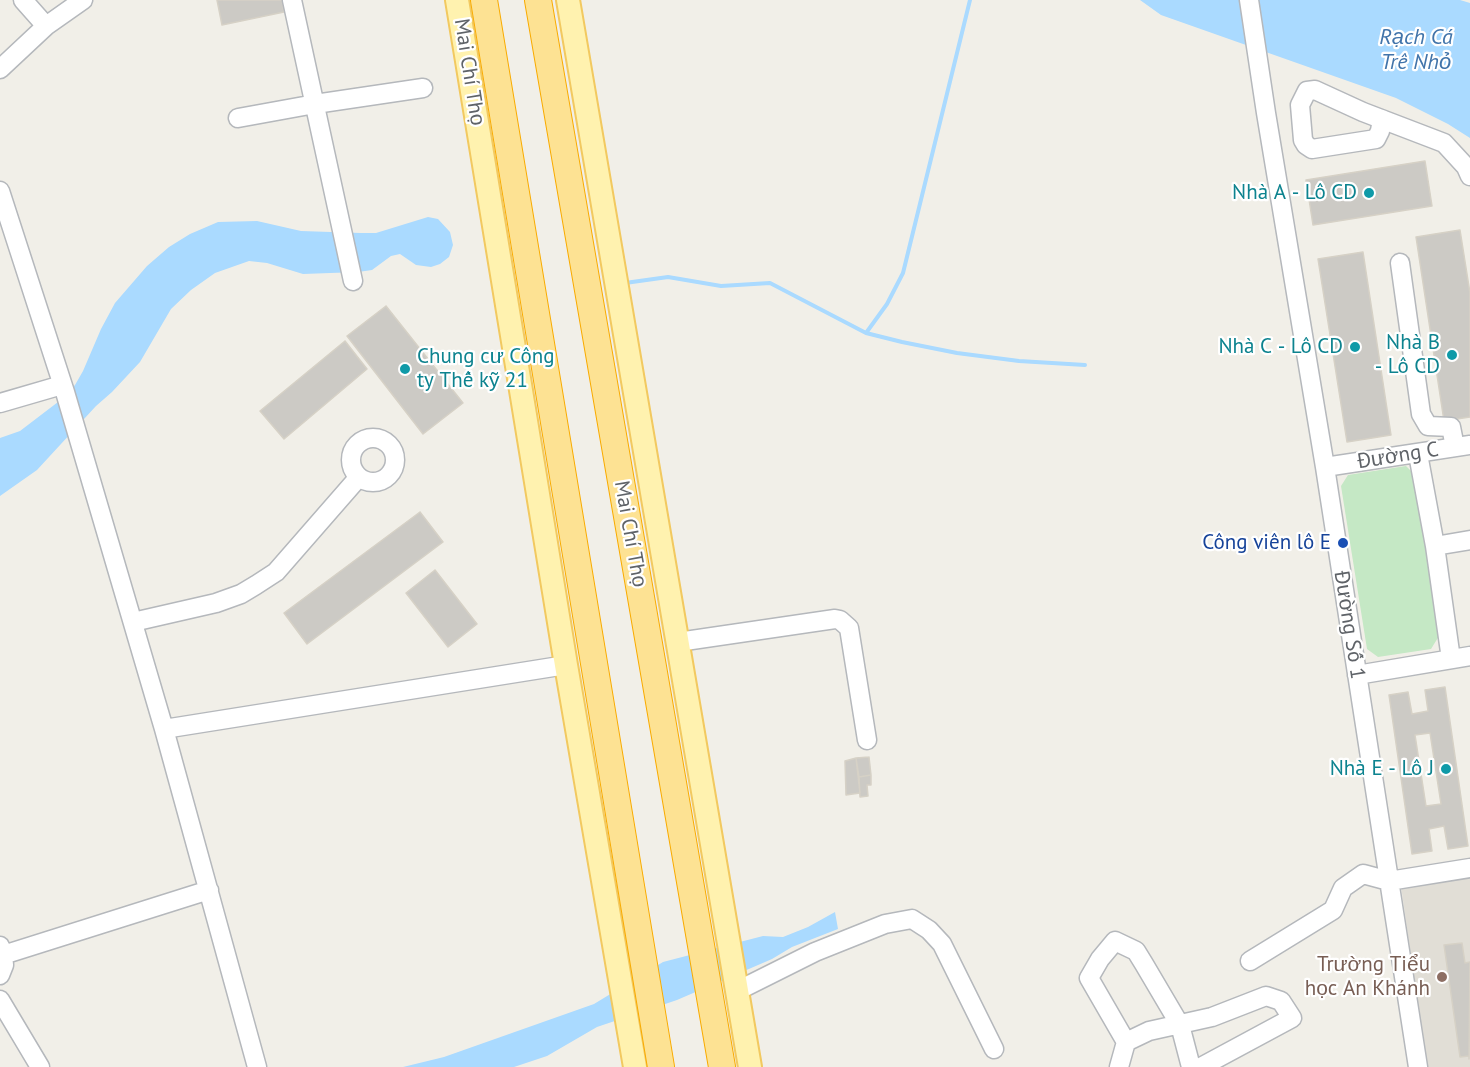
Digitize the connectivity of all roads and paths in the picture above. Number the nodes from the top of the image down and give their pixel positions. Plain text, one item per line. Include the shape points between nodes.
1 (23, 0) edge
2 (83, 0) edge
3 (292, 0) edge
4 (458, 0) edge
5 (484, 0) edge
6 (538, 0) edge
7 (568, 0) edge
8 (1249, 0) edge
9 (46, 26) junction
10 (0, 69) edge
11 (423, 88) dead end
12 (315, 104) junction
13 (238, 118) dead end
14 (1382, 119) junction
15 (1470, 176) edge
16 (0, 191) edge
17 (1400, 263) dead end
18 (353, 281) dead end
19 (64, 389) junction
20 (0, 403) edge
21 (1462, 446) edge
22 (1418, 454) junction
23 (1325, 467) junction
24 (358, 478) dead end
25 (1470, 540) edge
26 (1435, 546) junction
27 (133, 622) junction
28 (678, 642) junction
29 (1470, 656) edge
30 (1452, 659) junction
31 (566, 665) junction
32 (1357, 675) junction
33 (164, 729) junction
34 (867, 741) dead end
35 (1470, 868) edge
36 (1389, 881) junction
37 (208, 890) junction
38 (2, 951) edge
39 (1250, 961) dead end
40 (0, 975) edge
41 (737, 991) junction
42 (0, 1000) edge
43 (1180, 1025) junction
44 (1126, 1042) junction
45 (994, 1049) dead end
46 (40, 1067) edge
47 (257, 1067) edge
48 (635, 1067) edge
49 (661, 1067) edge
50 (722, 1067) edge
51 (750, 1067) edge
52 (1119, 1067) edge
53 (1191, 1067) edge
54 (1201, 1067) edge
55 (1418, 1067) edge

1 - 9 street
2 - 9 street
3 - 12 street
4 - 31 main road, Mai Chí Thọ
5 - 49 highway, Mai Chí Thọ
6 - 50 highway, Mai Chí Thọ
7 - 28 main road, Mai Chí Thọ
8 - 23 street, Đường Số 1
9 - 10 street
11 - 12 street
12 - 13 street
12 - 18 street
14 - 14 street via 1315,90 1307,91 1300,105 1303,140 1312,149 1376,139
14 - 15 street via 1444,143
16 - 19 street
17 - 21 street via 1421,414 1428,426 1451,427
19 - 20 street
19 - 27 street
21 - 22 street, Đường C
22 - 23 street, Đường C
22 - 26 street
23 - 32 street, Đường Số 1
24 - 27 street via 276,572 256,585 216,603
25 - 26 street
26 - 30 street
27 - 33 street
28 - 34 street via 840,620 849,628
28 - 41 main road, Mai Chí Thọ
29 - 30 street
30 - 32 street
31 - 33 street
31 - 48 main road, Mai Chí Thọ
32 - 36 street, Đường Số 1
33 - 37 street
35 - 36 street
36 - 39 street via 1363,874 1343,888 1332,910
36 - 55 street, Đường Số 1
37 - 38 street
37 - 47 street
38 - 40 street via 4,965
41 - 45 street via 815,952 885,924 912,920 942,944
41 - 51 main road, Mai Chí Thọ
42 - 46 street
43 - 44 street via 1149,1031
43 - 44 street via 1136,951 1115,941 1089,978
43 - 53 street
43 - 54 street via 1266,996 1281,1001 1292,1018
44 - 52 street

